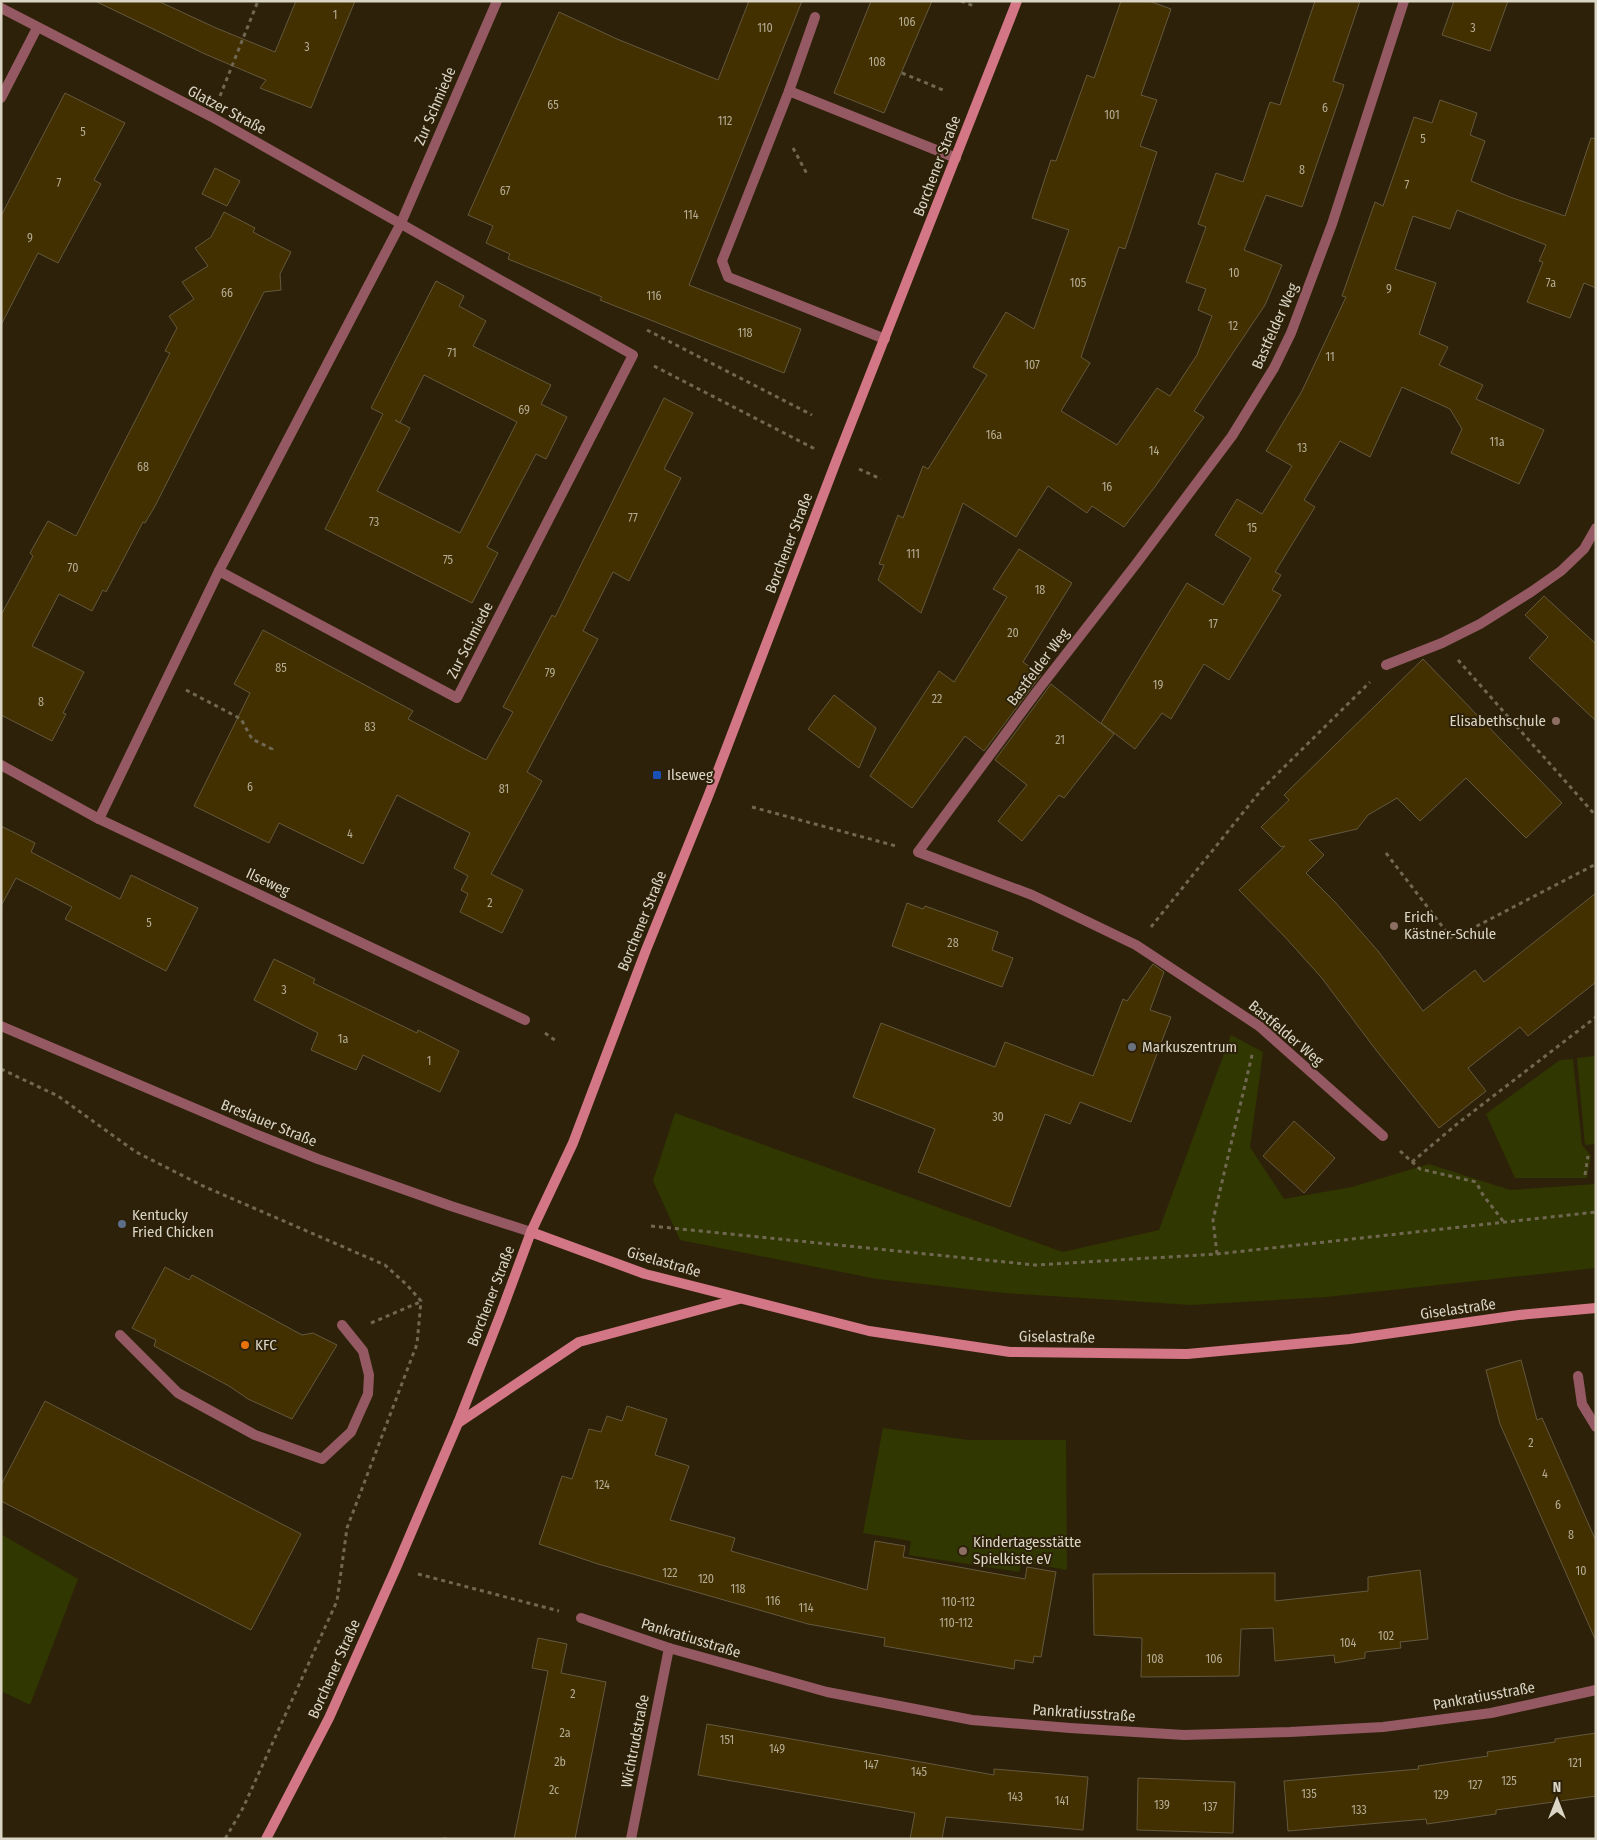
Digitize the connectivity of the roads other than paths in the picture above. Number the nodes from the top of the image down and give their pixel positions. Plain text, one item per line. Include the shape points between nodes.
1 (497, 1) edge
2 (1017, 1) edge
3 (1404, 1) edge
4 (1, 8) edge
5 (815, 17) dead end
6 (37, 28) junction
7 (789, 90) junction
8 (1, 98) edge
9 (956, 158) junction
10 (401, 223) junction
11 (885, 339) junction
12 (1596, 528) edge
13 (219, 571) junction
14 (1386, 666) road end
15 (1, 765) edge
16 (99, 819) junction
17 (525, 1020) dead end
18 (1, 1026) edge
19 (1383, 1136) dead end
20 (531, 1232) junction
21 (740, 1298) junction
22 (1596, 1308) edge
23 (342, 1324) dead end
24 (120, 1335) dead end
25 (1578, 1376) dead end
26 (458, 1423) junction
27 (1596, 1427) edge
28 (581, 1618) road end
29 (669, 1648) junction
30 (1596, 1690) edge
31 (266, 1839) edge
32 (631, 1839) edge

1 - 10 street, Zur Schmiede
2 - 9 main road, Borchener Straße
3 - 19 street, Bastfelder Weg via 1332,224 1291,333 1274,368 1232,436 918,852 1032,895 1136,945 1258,1026
4 - 6 street, Glatzer Straße
5 - 7 street
6 - 8 street
6 - 10 street, Glatzer Straße via 212,117
7 - 9 street
7 - 11 street via 722,261 728,277
9 - 11 main road, Borchener Straße
10 - 13 street, Zur Schmiede
10 - 13 street, Zur Schmiede via 633,355 457,698
11 - 20 main road, Borchener Straße via 573,1143
12 - 14 street via 1584,549 1561,571 1480,624
13 - 16 street, Zur Schmiede
15 - 16 street, Ilseweg
16 - 17 street, Ilseweg
18 - 20 street, Breslauer Straße via 318,1159
20 - 21 main road, Giselastraße via 645,1274
20 - 26 main road, Borchener Straße
21 - 22 main road, Giselastraße via 869,1331 1020,1352 1187,1354 1350,1339 1519,1315
21 - 26 main road via 579,1342
23 - 24 street via 363,1351 369,1375 368,1394 351,1432 322,1459 255,1435 178,1392
25 - 27 street via 1582,1404
26 - 31 main road, Borchener Straße via 329,1718
28 - 29 street, Pankratiusstraße
29 - 30 street, Pankratiusstraße via 827,1692 972,1720 1184,1735 1383,1727 1490,1713
29 - 32 street, Wichtrudstraße

